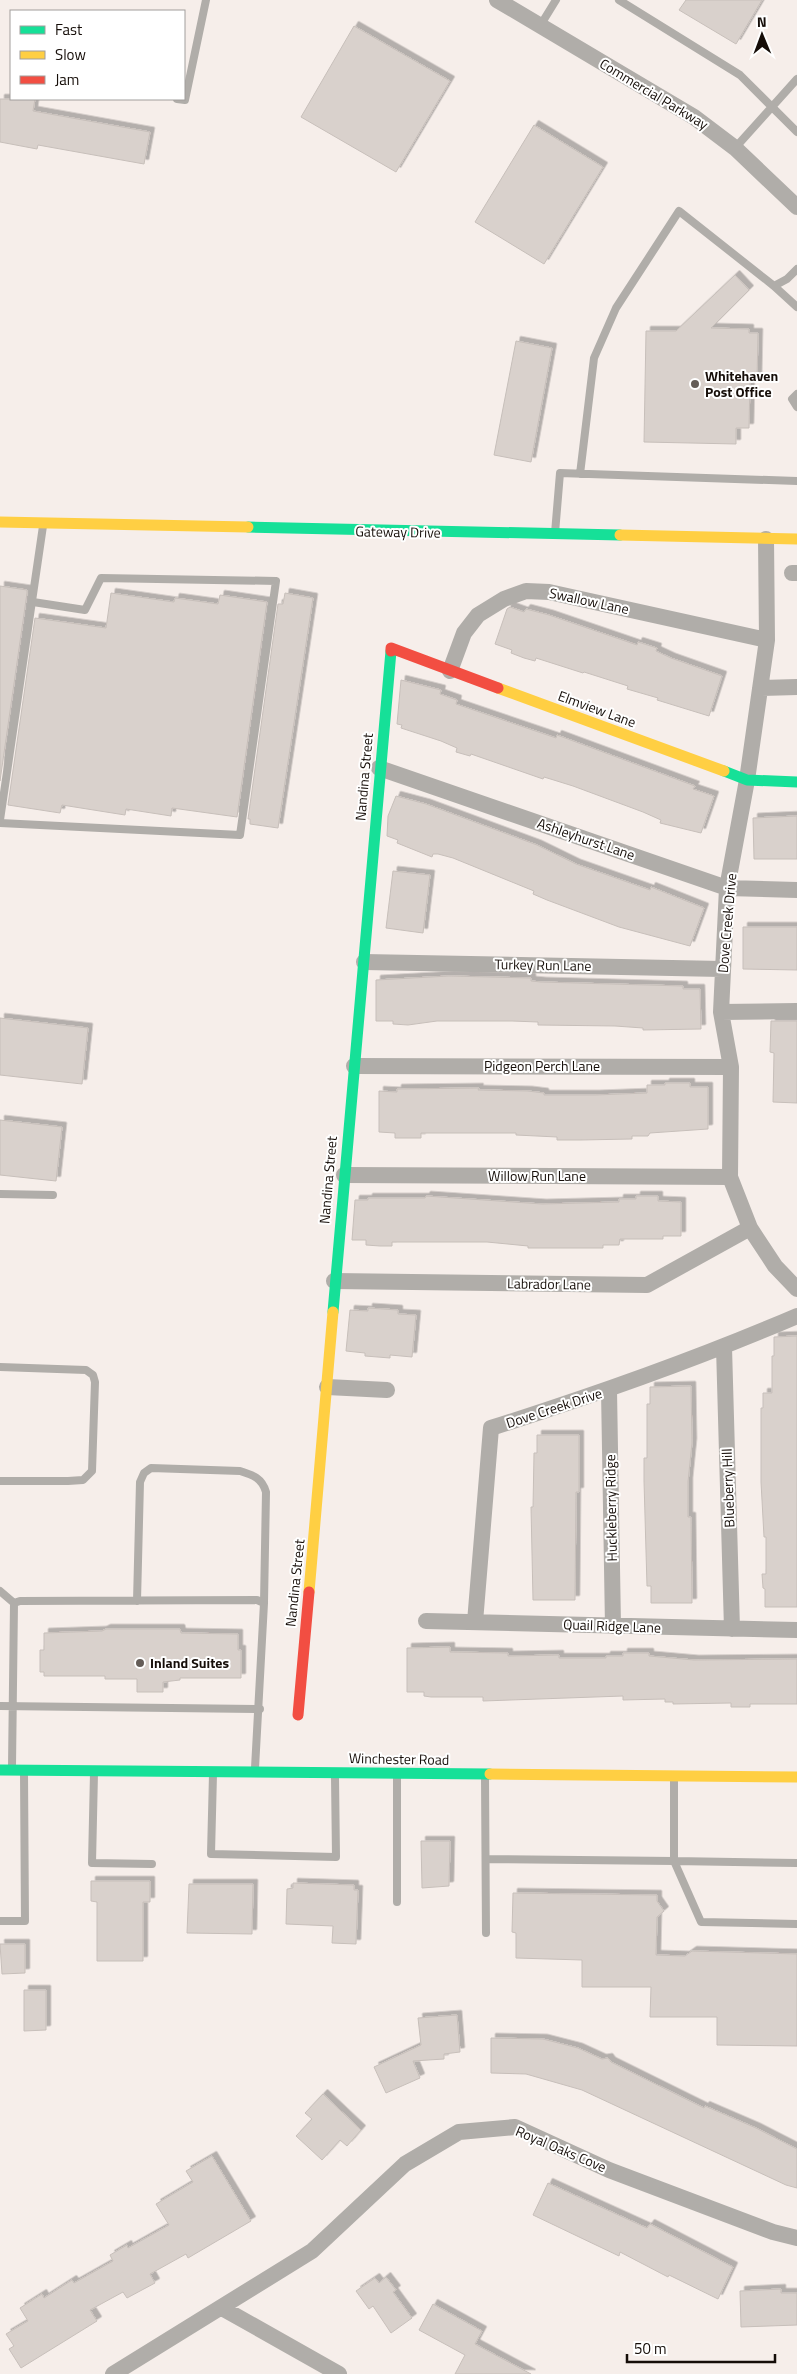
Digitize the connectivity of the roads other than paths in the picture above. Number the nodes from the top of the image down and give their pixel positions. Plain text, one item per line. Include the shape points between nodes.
1 (206, 0) edge
2 (497, 0) edge
3 (556, 0) edge
4 (619, 0) edge
5 (540, 26) junction
6 (797, 79) edge
7 (185, 100) edge
8 (770, 108) junction
9 (797, 132) edge
10 (734, 148) junction
11 (797, 207) edge
12 (797, 269) edge
13 (774, 286) junction
14 (797, 307) edge
15 (797, 394) edge
16 (797, 406) edge
17 (580, 474) junction
18 (797, 481) edge
19 (0, 522) edge
20 (44, 524) junction
21 (555, 535) junction
22 (766, 539) junction
23 (797, 539) edge
24 (33, 602) junction
25 (767, 640) junction
26 (391, 648) joint
27 (450, 671) junction
28 (797, 687) edge
29 (760, 688) junction
30 (379, 768) junction
31 (747, 780) junction
32 (797, 782) edge
33 (0, 821) edge
34 (728, 888) junction
35 (797, 890) edge
36 (364, 962) junction
37 (722, 969) junction
38 (797, 1011) edge
39 (721, 1012) junction
40 (354, 1066) junction
41 (731, 1067) junction
42 (344, 1176) junction
43 (730, 1177) junction
44 (0, 1194) edge
45 (53, 1195) dead end
46 (750, 1228) junction
47 (334, 1281) junction
48 (797, 1288) edge
49 (797, 1316) edge
50 (724, 1347) junction
51 (0, 1367) edge
52 (327, 1387) junction
53 (387, 1390) dead end
54 (609, 1390) junction
55 (0, 1481) edge
56 (0, 1591) edge
57 (137, 1601) junction
58 (264, 1603) junction
59 (14, 1604) junction
60 (426, 1621) dead end
61 (475, 1622) junction
62 (613, 1626) junction
63 (732, 1629) junction
64 (797, 1630) edge
65 (0, 1706) edge
66 (12, 1706) junction
67 (260, 1708) junction
68 (298, 1715) dead end
69 (6, 1770) edge
70 (24, 1770) junction
71 (94, 1771) junction
72 (213, 1772) junction
73 (255, 1772) junction
74 (334, 1773) junction
75 (397, 1774) junction
76 (485, 1774) junction
77 (674, 1776) junction
78 (797, 1777) edge
79 (486, 1859) junction
80 (674, 1861) junction
81 (797, 1863) edge
82 (152, 1864) dead end
83 (397, 1902) dead end
84 (0, 1921) edge
85 (797, 1924) edge
86 (486, 1933) dead end
87 (797, 2238) edge
88 (222, 2308) junction
89 (113, 2374) edge
90 (339, 2374) edge

1 - 7 lane
2 - 5 street, Commercial Parkway
3 - 5 lane
4 - 8 lane via 740,75
5 - 10 street, Commercial Parkway via 694,117
6 - 8 lane
8 - 9 lane
8 - 10 lane
10 - 11 street, Commercial Parkway
12 - 13 lane
13 - 14 lane
13 - 17 lane via 680,211 616,308 594,358
15 - 16 lane via 792,399
17 - 18 lane
17 - 21 lane via 560,473
19 - 20 street, Gateway Drive
20 - 21 street, Gateway Drive
20 - 24 lane
21 - 22 street, Gateway Drive
22 - 23 street, Gateway Drive
22 - 25 street, Dove Creek Drive
24 - 33 lane
24 - 33 lane via 85,610 101,578 276,581 240,834
25 - 27 street, Swallow Lane via 549,592 526,592 504,599 478,615 464,633
25 - 29 street, Dove Creek Drive
26 - 27 street, Elmview Lane
26 - 30 street, Nandina Street
27 - 31 street, Elmview Lane
28 - 29 street
29 - 31 street, Dove Creek Drive
30 - 34 street, Ashleyhurst Lane
30 - 36 street, Nandina Street
31 - 32 street, Elmview Lane
31 - 34 street, Dove Creek Drive
34 - 35 street, Ashleyhurst Lane
34 - 37 street, Dove Creek Drive
36 - 37 street, Turkey Run Lane
36 - 40 street, Nandina Street
37 - 39 street, Dove Creek Drive
38 - 39 street
39 - 41 street, Dove Creek Drive
40 - 41 street, Pidgeon Perch Lane
40 - 42 street, Nandina Street
41 - 43 street, Dove Creek Drive
42 - 43 street, Willow Run Lane
42 - 47 street, Nandina Street
43 - 46 street, Dove Creek Drive
44 - 45 lane
46 - 47 street, Labrador Lane via 647,1285
46 - 48 street, Dove Creek Drive via 775,1266
47 - 52 street, Nandina Street
49 - 50 street, Dove Creek Drive
50 - 54 street, Dove Creek Drive
50 - 63 street, Blueberry Hill
51 - 55 lane via 86,1370 93,1375 95,1382 92,1471 82,1480
52 - 53 street
52 - 68 street, Nandina Street
54 - 61 street, Dove Creek Drive via 491,1428
54 - 62 street, Huckleberry Ridge
56 - 59 lane
57 - 58 lane via 257,1600
57 - 58 lane via 140,1482 151,1468 240,1471 254,1475 263,1483 266,1492
57 - 59 lane via 20,1601
58 - 67 lane
59 - 66 lane
60 - 61 street, Quail Ridge Lane
61 - 62 street, Quail Ridge Lane
62 - 63 street, Quail Ridge Lane
63 - 64 street, Quail Ridge Lane
65 - 66 lane
66 - 67 lane
66 - 69 lane
67 - 73 lane
69 - 70 street, Winchester Road
70 - 71 street, Winchester Road
70 - 84 lane via 25,1921
71 - 72 street, Winchester Road
71 - 82 lane via 92,1863
72 - 73 street, Winchester Road
72 - 74 lane via 211,1854 336,1857
73 - 74 street, Winchester Road
74 - 75 street, Winchester Road
75 - 76 street, Winchester Road
75 - 83 lane
76 - 77 street, Winchester Road
76 - 79 lane
77 - 78 street, Winchester Road
77 - 80 lane
79 - 80 lane
79 - 86 lane
80 - 81 lane
80 - 85 lane via 701,1922
87 - 88 street, Royal Oaks Cove via 773,2232 609,2170 515,2127 459,2132 405,2164 312,2251
88 - 89 street, Royal Oaks Cove
88 - 90 street

